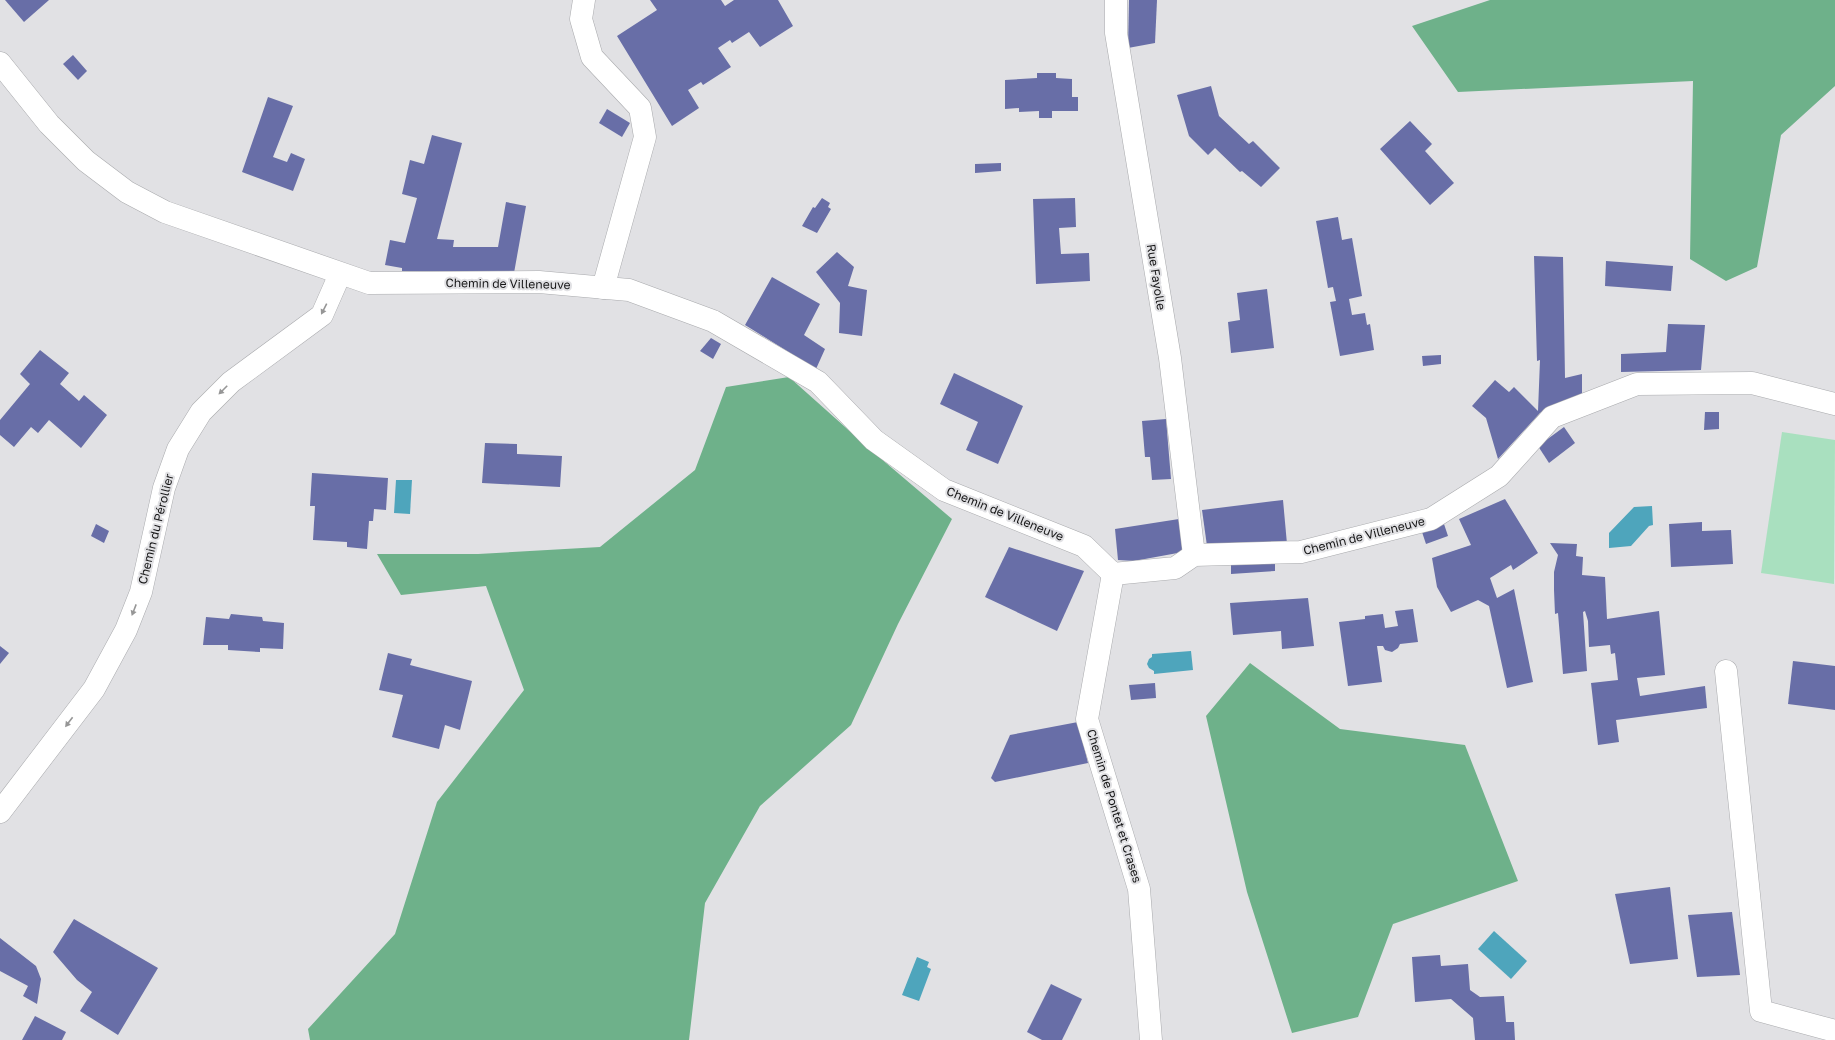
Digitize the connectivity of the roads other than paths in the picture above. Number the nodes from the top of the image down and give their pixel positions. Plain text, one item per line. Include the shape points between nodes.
1 (584, 0) edge
2 (1116, 0) edge
3 (0, 63) edge
4 (340, 274) junction
5 (603, 288) junction
6 (1835, 404) edge
7 (1194, 555) junction
8 (1113, 574) junction
9 (1726, 671) dead end
10 (0, 812) edge
11 (1835, 1031) edge
12 (1151, 1040) edge

1 - 5 street via 580,19 592,57 640,108 645,137
2 - 7 street, Rue Fayolle via 1116,33 1170,358
3 - 4 street, Chemin de Villeneuve via 49,124 86,161 127,192 165,212
4 - 5 street, Chemin de Villeneuve via 368,283 540,282
4 -> 10 street, Chemin du Pérollier via 322,314 231,382 201,412 178,449 164,488 141,592 126,630 94,689
5 - 8 street, Chemin de Villeneuve via 629,290 713,321 818,382 874,440 944,490 1084,546
6 - 7 street, Chemin de Villeneuve via 1752,383 1637,384 1552,417 1499,476 1432,519 1301,552
7 - 8 street via 1175,568
8 - 12 street, Chemin de Pontet et Crases via 1087,719 1139,889
9 - 11 street via 1761,1011

